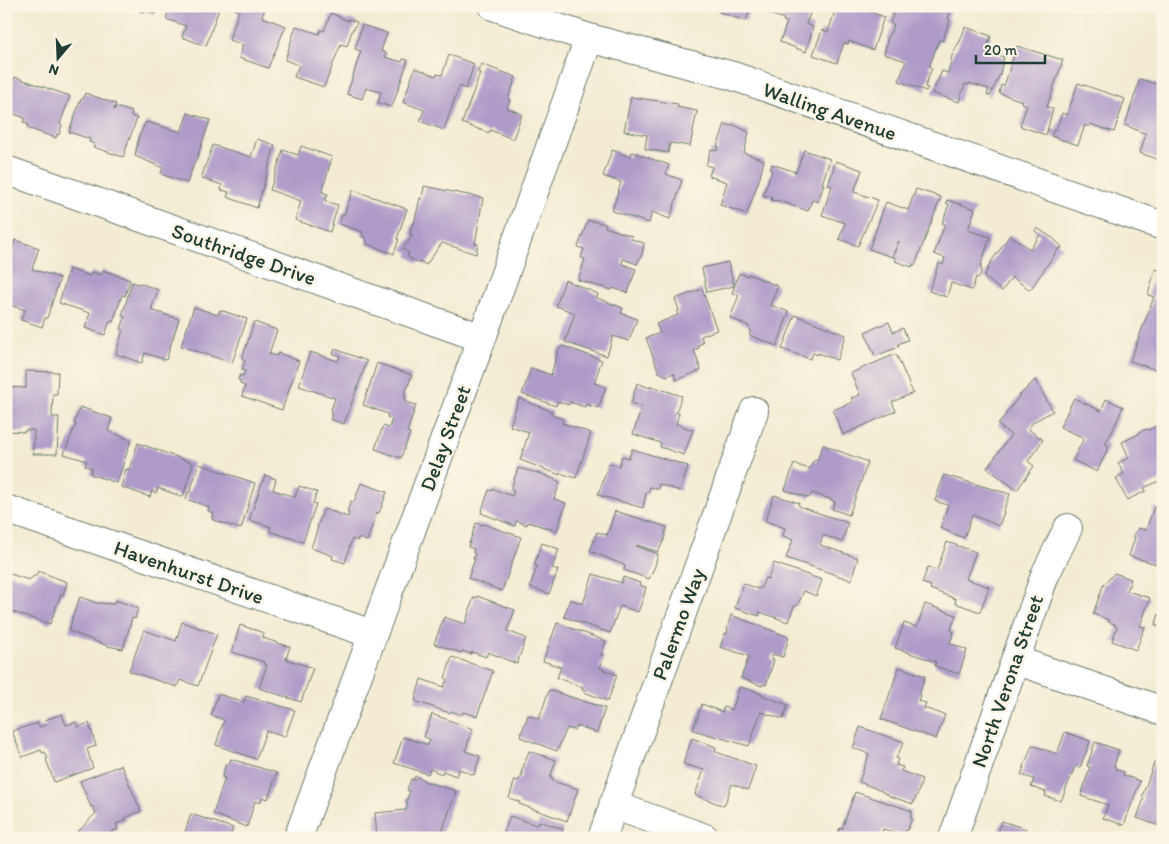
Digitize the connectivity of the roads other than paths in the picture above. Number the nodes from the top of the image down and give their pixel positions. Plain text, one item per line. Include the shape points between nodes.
1 (493, 6) edge
2 (589, 38) junction
3 (6, 170) edge
4 (1163, 226) edge
5 (482, 338) junction
6 (754, 411) dead end
7 (6, 512) edge
8 (1068, 528) dead end
9 (372, 634) junction
10 (1015, 660) junction
11 (1163, 711) edge
12 (613, 805) junction
13 (298, 838) edge
14 (602, 838) edge
15 (706, 838) edge
16 (953, 838) edge

1 - 2 street, Walling Avenue
2 - 4 street, Walling Avenue via 733,76
2 - 5 street, Delay Street
3 - 5 street, Southridge Drive
5 - 9 street, Delay Street
6 - 12 street, Palermo Way
7 - 9 street, Havenhurst Drive via 9,510
8 - 10 street, North Verona Street via 1044,575
9 - 13 street, Delay Street
10 - 11 street
10 - 16 street, North Verona Street
12 - 14 street, Palermo Way
12 - 15 street

